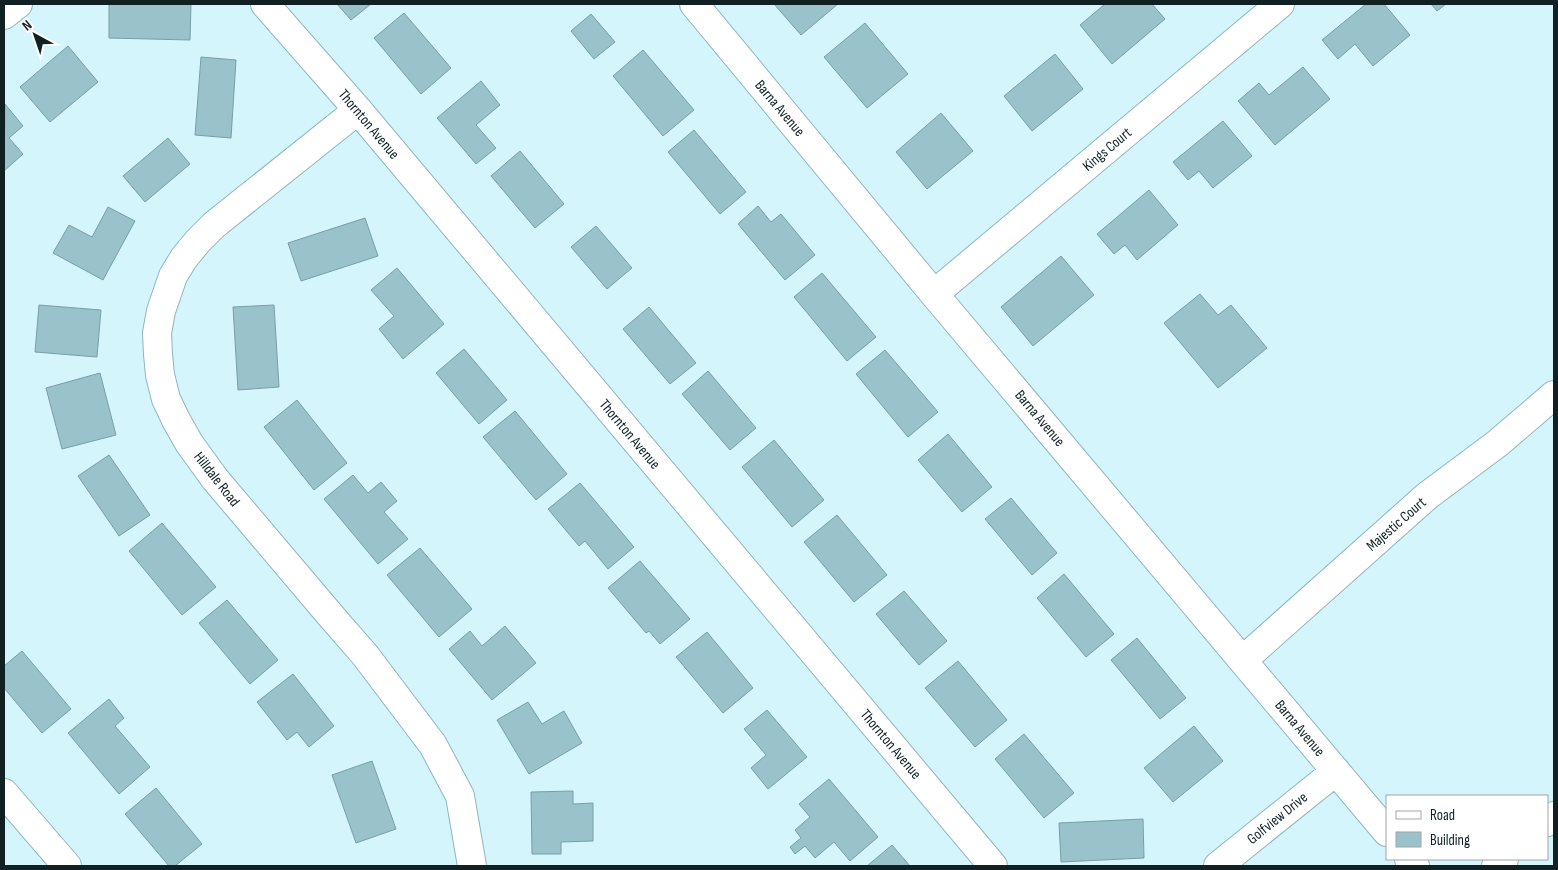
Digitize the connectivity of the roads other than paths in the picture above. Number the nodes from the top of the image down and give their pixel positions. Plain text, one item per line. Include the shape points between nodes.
1 (18, 4) edge
2 (266, 4) edge
3 (694, 4) edge
4 (1280, 4) edge
5 (4, 15) edge
6 (358, 110) junction
7 (934, 294) junction
8 (1554, 395) edge
9 (1243, 660) junction
10 (1336, 771) junction
11 (4, 793) edge
12 (1386, 831) edge
13 (67, 866) edge
14 (472, 866) edge
15 (993, 866) edge
16 (1218, 866) edge

1 - 5 street
2 - 6 street, Thornton Avenue
3 - 7 street, Barna Avenue
4 - 7 street, Kings Court
6 - 14 street, Hilldale Road via 214,225 184,258 173,276 161,311 158,334 160,375 176,420 215,479 366,655 433,745 460,796
6 - 15 street, Thornton Avenue
7 - 9 street, Barna Avenue
8 - 9 street, Majestic Court via 1498,443 1427,496
9 - 10 street, Barna Avenue
10 - 12 street, Barna Avenue
10 - 16 street, Golfview Drive
11 - 13 street

